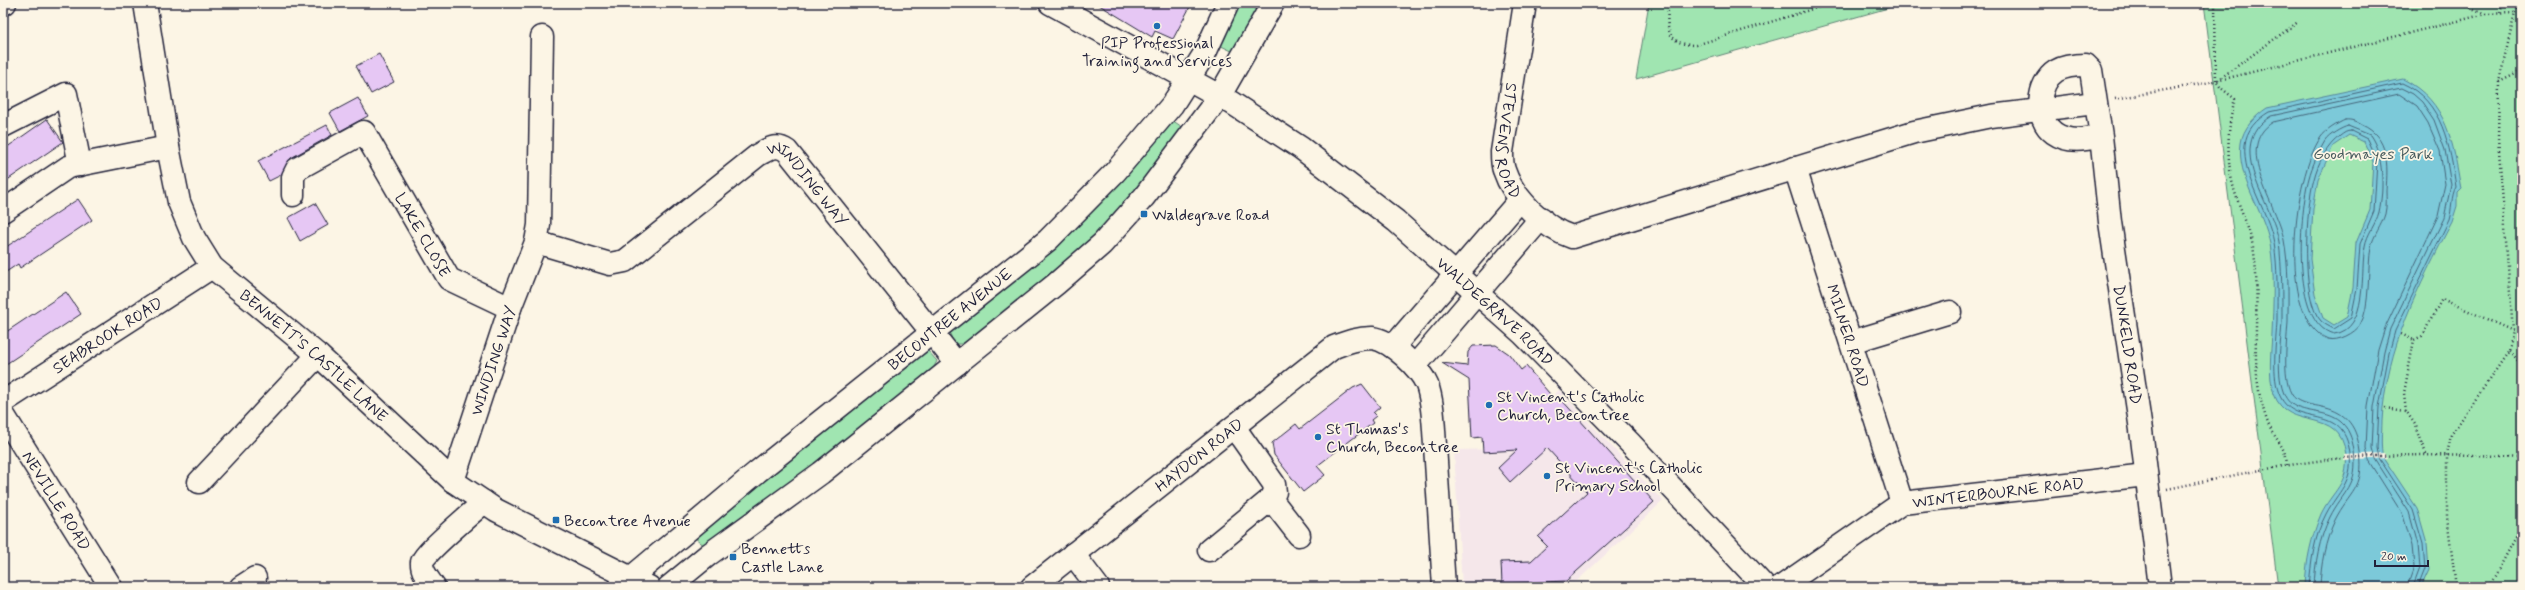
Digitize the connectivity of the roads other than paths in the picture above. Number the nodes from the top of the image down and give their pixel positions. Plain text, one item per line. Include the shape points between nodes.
1 (145, 3) edge
2 (1050, 3) edge
3 (1228, 3) edge
4 (1272, 3) edge
5 (1525, 3) edge
6 (542, 37) dead end
7 (1189, 79) junction
8 (1219, 97) junction
9 (2095, 103) junction
10 (2041, 110) junction
11 (3, 126) edge
12 (2101, 136) junction
13 (168, 147) junction
14 (80, 165) junction
15 (1795, 168) junction
16 (294, 195) dead end
17 (1520, 200) junction
18 (3, 211) edge
19 (1541, 218) junction
20 (536, 242) junction
21 (212, 267) junction
22 (1456, 275) junction
23 (1476, 294) junction
24 (510, 308) junction
25 (1950, 312) dead end
26 (932, 333) junction
27 (1852, 342) junction
28 (1384, 343) junction
29 (318, 355) junction
30 (957, 364) junction
31 (1415, 366) junction
32 (3, 402) edge
33 (3, 414) edge
34 (1234, 427) junction
35 (454, 481) junction
36 (199, 482) dead end
37 (2147, 483) junction
38 (1271, 499) junction
39 (484, 502) junction
40 (1902, 503) junction
41 (1299, 536) dead end
42 (1209, 550) dead end
43 (1073, 554) junction
44 (633, 584) edge
45 (111, 587) edge
46 (434, 587) edge
47 (669, 587) edge
48 (1032, 587) edge
49 (1098, 587) edge
50 (1444, 587) edge
51 (1765, 587) edge
52 (1781, 587) edge
53 (2160, 587) edge

1 - 13 street, BENNETT'S CASTLE LANE
2 - 7 street, WALDEGRAVE ROAD
3 - 7 street, BECONTREE AVENUE via 1205,53
4 - 8 street
5 - 17 street, STEVENS ROAD via 1502,152 1503,169
6 - 20 street, WINDING WAY via 539,225
7 - 8 street, WALDEGRAVE ROAD
7 - 26 street, BECONTREE AVENUE via 1172,104 1115,172 1048,240
8 - 22 street, WALDEGRAVE ROAD via 1301,148 1396,221
8 - 30 street via 1144,197 1102,244
9 - 10 street, STEVENS ROAD
9 - 10 street, DUNKELD ROAD via 2090,70 2086,65 2074,66 2056,71 2045,83 2040,96
9 - 12 street, DUNKELD ROAD
10 - 12 street via 2053,132 2059,136 2083,140
10 - 15 street, STEVENS ROAD via 1991,116 1914,132
11 - 14 street via 66,94
12 - 37 street, DUNKELD ROAD via 2110,222
13 - 14 street
13 - 21 street, BENNETT'S CASTLE LANE via 180,202 194,238
14 - 18 street via 68,167
15 - 19 street, STEVENS ROAD via 1572,237 1556,231
15 - 27 street, MILNER ROAD
16 - 24 street, LAKE CLOSE via 294,177 298,169 364,132 449,279
17 - 19 street, STEVENS ROAD
17 - 22 street
19 - 23 street
20 - 24 street, WINDING WAY
20 - 26 street, WINDING WAY via 610,264 625,262 758,155 776,146 781,147 792,157
21 - 29 street, BENNETT'S CASTLE LANE
21 - 32 street, SEABROOK ROAD
22 - 23 street, WALDEGRAVE ROAD
22 - 28 street
23 - 31 street
23 - 51 street, WALDEGRAVE ROAD via 1523,334
24 - 35 street, WINDING WAY
25 - 27 street
26 - 30 street, WINDING WAY
26 - 44 street, BECONTREE AVENUE via 757,472
27 - 40 street, MILNER ROAD
28 - 31 street
28 - 34 street, HAYDON ROAD via 1355,339 1334,347
29 - 35 street, BENNETT'S CASTLE LANE
29 - 36 street
30 - 47 street via 821,473 708,555
31 - 50 street via 1426,384 1432,406
33 - 45 street, NEVILLE ROAD
34 - 38 street via 1274,484 1275,492
34 - 43 street, HAYDON ROAD
35 - 39 street, BENNETT'S CASTLE LANE
37 - 40 street, WINTERBOURNE ROAD
37 - 53 street, DUNKELD ROAD
38 - 41 street
38 - 42 street
39 - 44 street, BENNETT'S CASTLE LANE
39 - 46 street via 425,554 422,562 424,572
40 - 52 street, WINTERBOURNE ROAD
43 - 48 street, HAYDON ROAD
43 - 49 street

